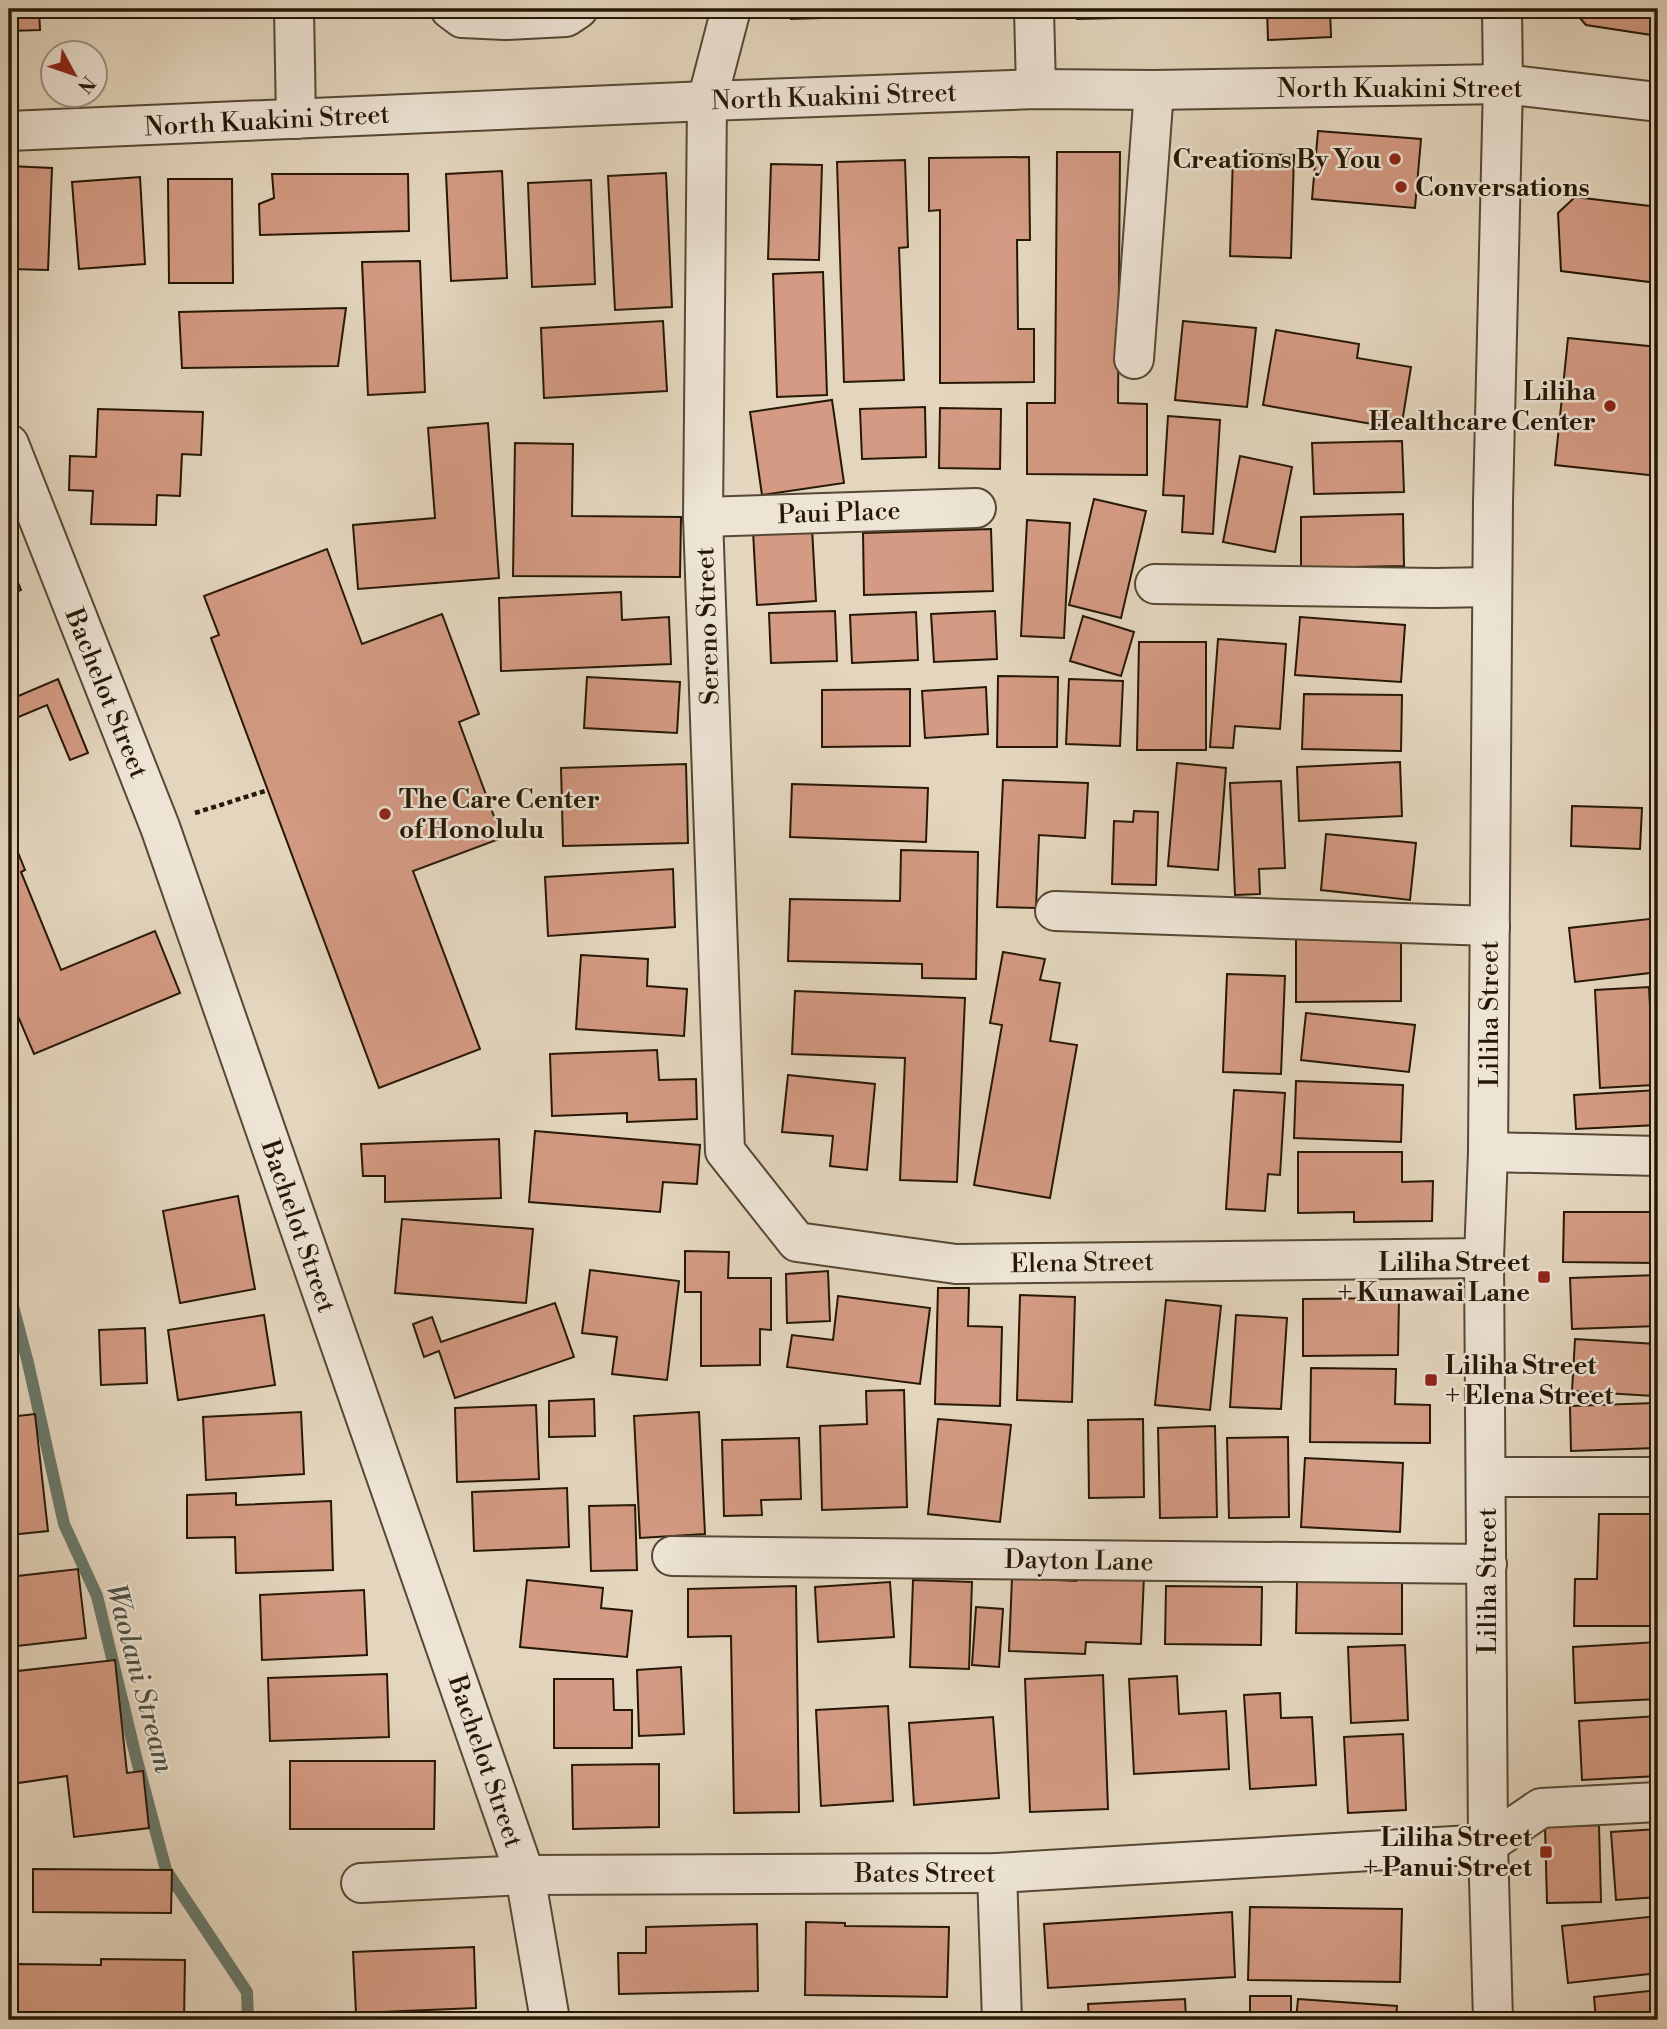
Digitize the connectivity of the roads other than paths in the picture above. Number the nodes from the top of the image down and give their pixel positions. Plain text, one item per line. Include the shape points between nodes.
1 (294, 9) edge
2 (450, 9) edge
3 (578, 9) edge
4 (731, 9) edge
5 (1034, 9) edge
6 (1502, 9) edge
7 (1503, 84) junction
8 (1035, 89) junction
9 (1154, 90) junction
10 (707, 100) junction
11 (1658, 102) edge
12 (296, 119) junction
13 (9, 131) edge
14 (1134, 359) dead end
15 (9, 444) edge
16 (976, 508) dead end
17 (703, 517) junction
18 (1156, 584) dead end
19 (1492, 587) junction
20 (1055, 911) dead end
21 (1490, 926) junction
22 (725, 1151) joint
23 (1489, 1152) junction
24 (1658, 1156) edge
25 (1484, 1258) junction
26 (1487, 1477) junction
27 (1658, 1477) edge
28 (672, 1556) dead end
29 (1487, 1564) junction
30 (1658, 1802) edge
31 (1488, 1844) junction
32 (997, 1873) junction
33 (525, 1875) junction
34 (361, 1883) dead end
35 (550, 2020) edge
36 (1002, 2020) edge
37 (1493, 2020) edge

1 - 12 street
2 - 3 street via 462,18 505,20 566,17
4 - 10 street, Sereno Street
5 - 8 street
6 - 7 street, Liliha Street
7 - 9 street, North Kuakini Street
7 - 11 street, North Kuakini Street
7 - 19 street, Liliha Street
8 - 9 street, North Kuakini Street
8 - 10 street, North Kuakini Street
9 - 14 street
10 - 12 street, North Kuakini Street
10 - 17 street, Sereno Street
12 - 13 street, North Kuakini Street
15 - 33 street, Bachelot Street via 160,827
16 - 17 street, Paui Place
17 - 22 street, Sereno Street
18 - 19 street
19 - 21 street, Liliha Street
20 - 21 street
21 - 23 street, Liliha Street
22 - 25 street, Elena Street via 797,1242 956,1264
23 - 24 street
23 - 25 street, Liliha Street
25 - 26 street, Liliha Street
26 - 27 street
26 - 29 street, Liliha Street
28 - 29 street, Dayton Lane
29 - 31 street, Liliha Street
30 - 31 street via 1541,1808
31 - 32 street, Bates Street
31 - 37 street, Liliha Street
32 - 33 street, Bates Street
32 - 36 street
33 - 34 street, Bates Street
33 - 35 street, Bachelot Street

